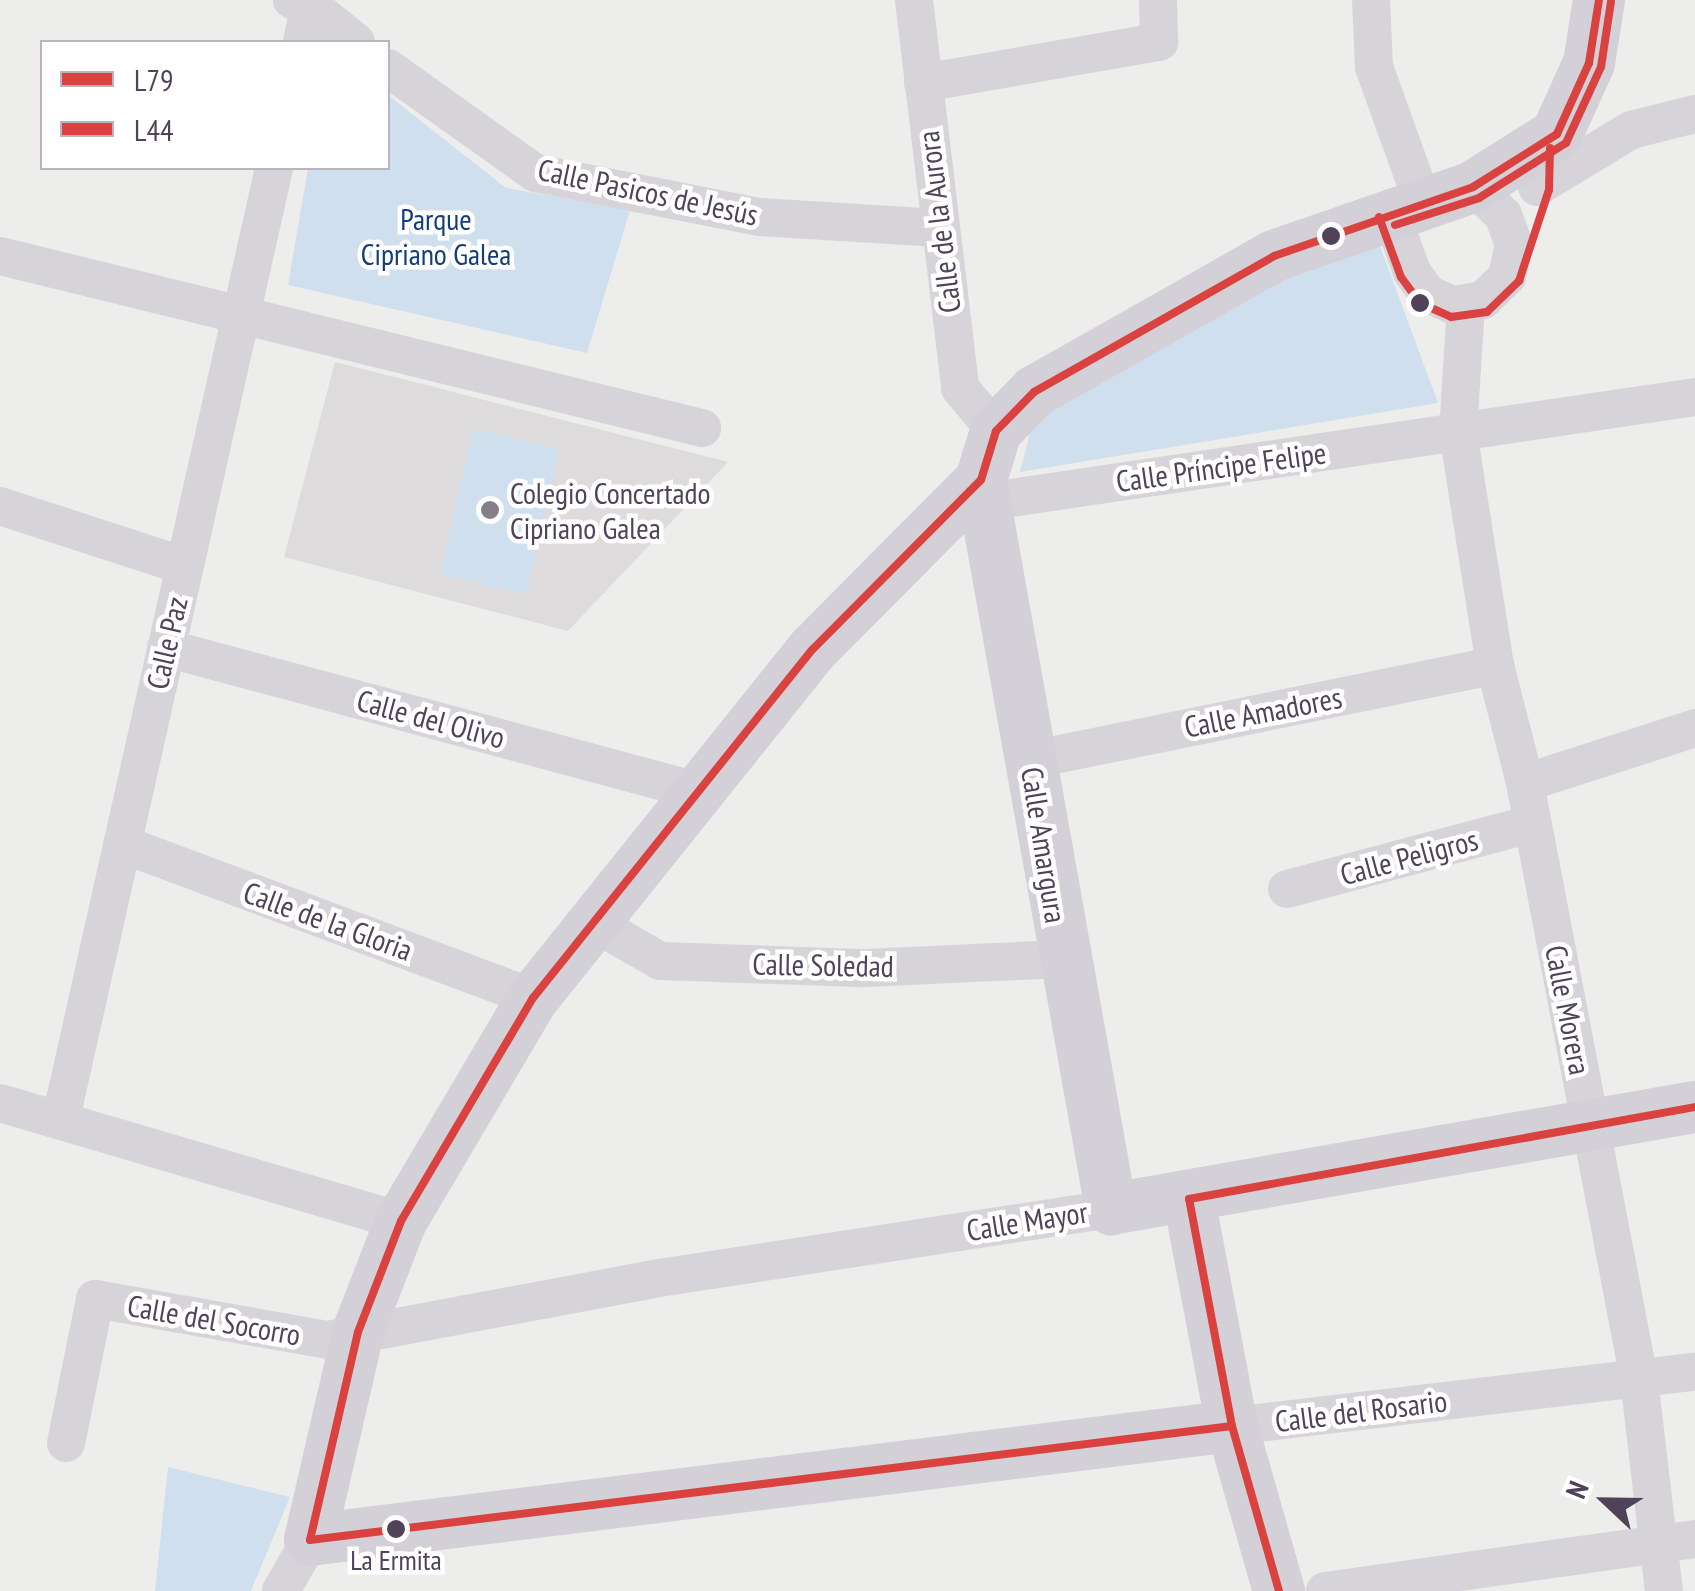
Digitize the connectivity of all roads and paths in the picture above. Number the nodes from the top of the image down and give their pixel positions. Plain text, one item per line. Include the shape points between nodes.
1 (914, 0) edge
2 (1158, 0) edge
3 (1372, 0) edge
4 (1598, 0) edge
5 (301, 2) edge
6 (302, 40) edge
7 (353, 40) edge
8 (390, 69) edge
9 (923, 83) junction
10 (1578, 94) junction
11 (1695, 114) edge
12 (1631, 130) junction
13 (1537, 168) junction
14 (274, 170) edge
15 (1473, 188) junction
16 (1407, 208) junction
17 (939, 228) junction
18 (1514, 245) junction
19 (0, 256) edge
20 (1466, 305) junction
21 (242, 315) junction
22 (1695, 397) edge
23 (702, 428) dead end
24 (996, 430) junction
25 (1458, 432) junction
26 (982, 491) junction
27 (0, 506) edge
28 (184, 566) junction
29 (166, 648) junction
30 (1495, 665) junction
31 (1695, 728) edge
32 (1030, 760) junction
33 (1524, 783) junction
34 (697, 791) junction
35 (1532, 824) junction
36 (122, 844) junction
37 (1287, 889) dead end
38 (594, 923) junction
39 (1062, 959) junction
40 (533, 998) junction
41 (0, 1103) edge
42 (1695, 1107) edge
43 (61, 1118) junction
44 (1591, 1127) junction
45 (1189, 1199) junction
46 (1111, 1208) junction
47 (401, 1221) junction
48 (358, 1332) junction
49 (1695, 1372) edge
50 (1639, 1379) junction
51 (1232, 1426) junction
52 (66, 1444) dead end
53 (310, 1540) junction
54 (1677, 1540) edge
55 (282, 1591) edge
56 (1279, 1591) edge
57 (1325, 1591) edge
58 (1664, 1591) edge

1 - 9 street, Calle de la Aurora
2 - 9 street via 1159,42
3 - 16 street via 1374,67
4 - 10 street
5 - 6 street
5 - 7 street
8 - 17 street, Calle Pasicos de Jesús via 535,173 760,217
9 - 17 street, Calle de la Aurora
10 - 12 street
10 - 13 street
11 - 12 street
12 - 13 street
13 - 15 street
13 - 18 street
14 - 21 street, Calle Paz
15 - 16 street
15 - 18 street via 1503,215
16 - 20 street via 1419,284 1440,300
16 - 24 street via 1274,256 1034,392
17 - 24 street, Calle de la Aurora via 960,388
18 - 20 street via 1497,291
19 - 21 street
20 - 25 street, Calle Morera
21 - 23 street
21 - 28 street, Calle Paz
22 - 25 street, Calle Príncipe Felipe
24 - 26 street
25 - 26 street, Calle Príncipe Felipe
25 - 30 street, Calle Morera
26 - 32 street, Calle Amargura
26 - 34 street via 813,649
27 - 28 street
28 - 29 street, Calle Paz
29 - 34 street, Calle del Olivo
29 - 36 street, Calle Paz
30 - 32 street, Calle Amadores
30 - 33 street, Calle Morera
31 - 33 street
32 - 39 street, Calle Amargura
33 - 35 street, Calle Morera
34 - 38 street
35 - 37 street, Calle Peligros
35 - 44 street, Calle Morera
36 - 40 street, Calle de la Gloria
36 - 43 street, Calle Paz
38 - 39 street, Calle Soledad via 660,961 865,968
38 - 40 street
39 - 46 street, Calle Amargura
40 - 47 street
41 - 43 street
42 - 44 street, Calle Mayor
43 - 47 street
44 - 45 street, Calle Mayor
44 - 50 street, Calle Morera
45 - 46 street, Calle Mayor
45 - 51 street
46 - 48 street, Calle Mayor
47 - 48 street
48 - 52 street, Calle del Socorro via 328,1340 96,1299
48 - 53 street
49 - 50 street, Calle del Rosario
50 - 51 street, Calle del Rosario
50 - 54 street, Calle Morera
51 - 53 street, Calle del Rosario
51 - 56 street
53 - 55 street
54 - 57 street
54 - 58 street, Calle Morera

